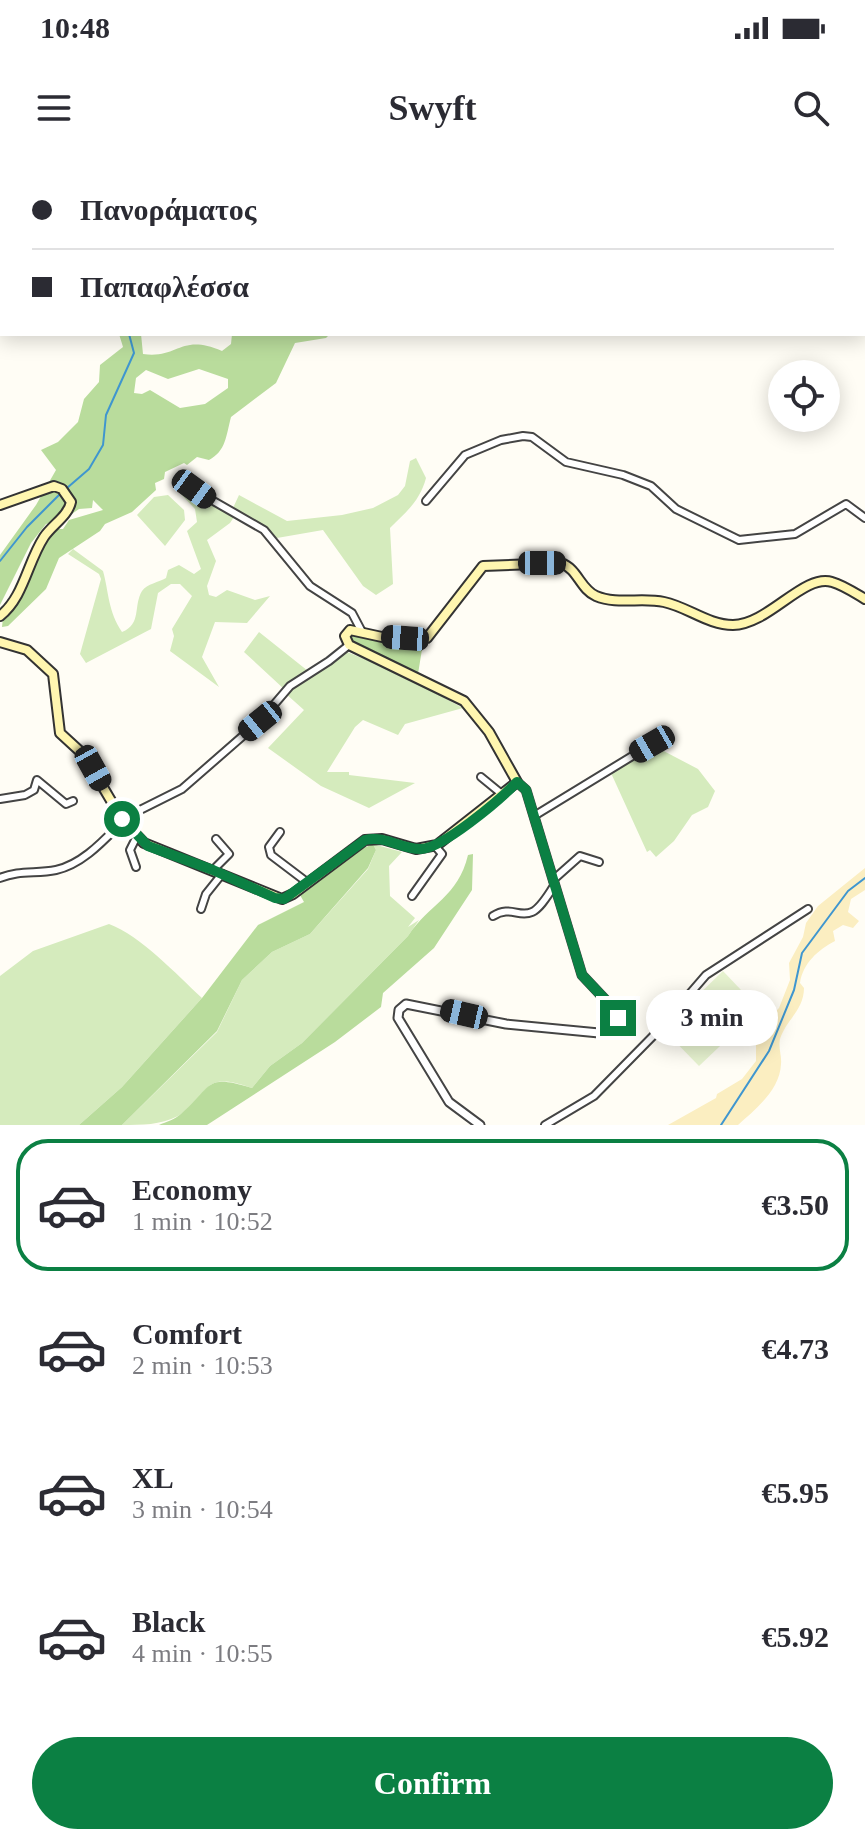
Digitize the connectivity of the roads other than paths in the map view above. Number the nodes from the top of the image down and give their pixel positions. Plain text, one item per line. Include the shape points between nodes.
1 (182, 483) dead end
2 (426, 501) dead end
3 (0, 505) edge
4 (865, 518) edge
5 (865, 599) edge
6 (0, 616) edge
7 (361, 630) junction
8 (0, 642) edge
9 (349, 645) junction
10 (652, 744) dead end
11 (481, 777) dead end
12 (517, 782) junction
13 (503, 795) junction
14 (0, 799) edge
15 (73, 801) dead end
16 (534, 816) junction
17 (122, 820) junction
18 (280, 832) dead end
19 (137, 836) junction
20 (216, 839) dead end
21 (435, 846) junction
22 (599, 862) dead end
23 (136, 867) dead end
24 (218, 872) junction
25 (0, 878) edge
26 (308, 883) junction
27 (554, 883) junction
28 (412, 896) dead end
29 (201, 909) dead end
30 (808, 909) dead end
31 (493, 916) dead end
32 (480, 1125) edge
33 (545, 1125) edge

1 - 7 street via 264,530 310,586 352,613
2 - 4 street via 465,455 523,436 566,462 651,486 676,509 739,540 795,534 846,504
3 - 6 main road via 54,486 71,502 42,539 17,597
5 - 7 main road via 830,581 817,582 754,621 722,624 660,601 595,596 561,563 488,564 427,638 382,637
7 - 9 main road via 348,631
8 - 17 main road via 27,650 53,674 60,733 84,755
9 - 12 main road via 464,701
9 - 17 street via 290,686 260,721 182,789
10 - 16 street
11 - 13 street
12 - 13 main road
12 - 16 street via 526,790
13 - 21 main road
14 - 15 street via 29,794 37,780 66,804
16 - 27 street
17 - 19 main road
17 - 25 street via 90,852 68,865
18 - 26 street via 269,847 271,855
19 - 23 street via 130,850
19 - 24 main road via 148,846
20 - 24 street via 229,854
21 - 26 main road via 416,849 369,838
21 - 28 street via 442,854
22 - 27 street via 580,856
24 - 26 main road via 278,899
24 - 29 street
27 - 31 street via 535,911 505,910
27 - 32 street via 582,975 616,1012 618,1021 612,1029 599,1033 506,1024 409,1002 398,1014 449,1102
30 - 33 street via 706,975 594,1096

